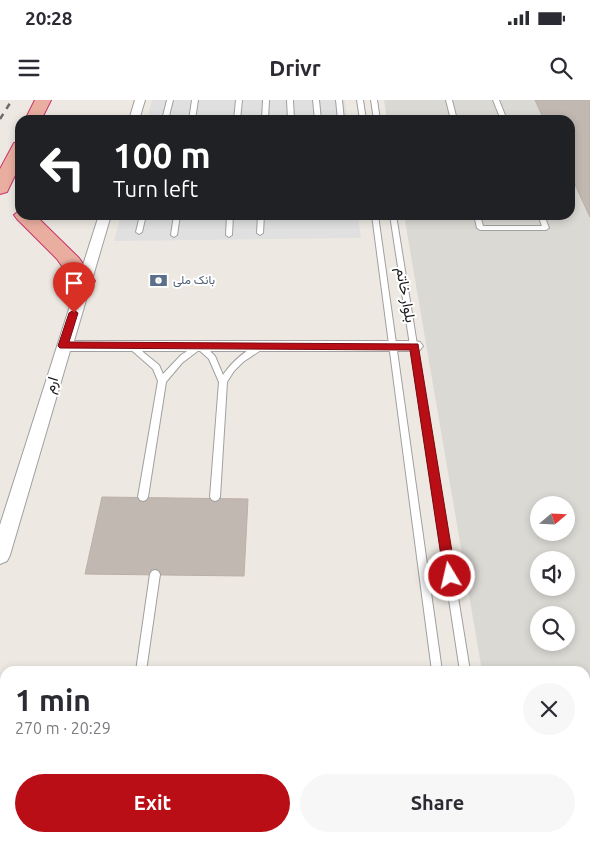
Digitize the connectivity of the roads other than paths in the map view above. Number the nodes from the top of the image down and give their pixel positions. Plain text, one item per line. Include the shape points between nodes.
1 (43, 100) edge
2 (140, 100) edge
3 (170, 100) edge
4 (195, 100) edge
5 (239, 100) edge
6 (266, 100) edge
7 (290, 100) edge
8 (316, 100) edge
9 (339, 100) edge
10 (360, 100) edge
11 (374, 100) edge
12 (449, 100) edge
13 (496, 100) edge
14 (36, 115) edge
15 (136, 115) edge
16 (167, 115) edge
17 (193, 115) edge
18 (238, 115) edge
19 (266, 115) edge
20 (291, 115) edge
21 (318, 115) edge
22 (341, 115) edge
23 (362, 115) edge
24 (376, 115) edge
25 (453, 115) edge
26 (502, 115) edge
27 (15, 157) edge
28 (0, 188) edge
29 (28, 220) edge
30 (103, 220) edge
31 (142, 220) edge
32 (177, 220) edge
33 (230, 220) edge
34 (261, 220) edge
35 (376, 220) edge
36 (394, 220) edge
37 (478, 220) edge
38 (543, 220) edge
39 (139, 232) dead end
40 (260, 233) dead end
41 (174, 235) dead end
42 (229, 235) dead end
43 (84, 281) junction
44 (63, 346) junction
45 (132, 346) junction
46 (200, 346) junction
47 (263, 346) junction
48 (392, 346) junction
49 (415, 346) junction
50 (162, 381) junction
51 (223, 382) junction
52 (143, 497) dead end
53 (215, 497) dead end
54 (0, 555) edge
55 (155, 574) dead end
56 (142, 666) edge
57 (436, 666) edge
58 (464, 666) edge

1 - 14 highway
2 - 15 street
3 - 16 lane
4 - 17 lane
5 - 18 lane
6 - 19 lane
7 - 20 lane
8 - 21 lane
9 - 22 lane
10 - 23 lane
11 - 24 lane
12 - 25 lane
13 - 26 lane
27 - 28 highway
29 - 43 highway via 78,267
30 - 43 street, ارم
31 - 39 lane
32 - 41 lane
33 - 42 lane
34 - 40 lane
35 - 48 lane, بلوار خاتم
36 - 49 lane, بلوار خاتم
37 - 38 lane via 480,228 546,228
43 - 44 street, ارم
44 - 45 street
44 - 54 street, ارم
45 - 46 street
45 - 50 lane via 156,367
46 - 47 street
46 - 50 lane via 185,354
46 - 51 lane via 212,358
47 - 48 street
47 - 51 lane via 244,356 231,368
48 - 49 street
48 - 57 lane, بلوار خاتم
49 - 58 lane, بلوار خاتم
50 - 52 lane
51 - 53 lane
55 - 56 lane

